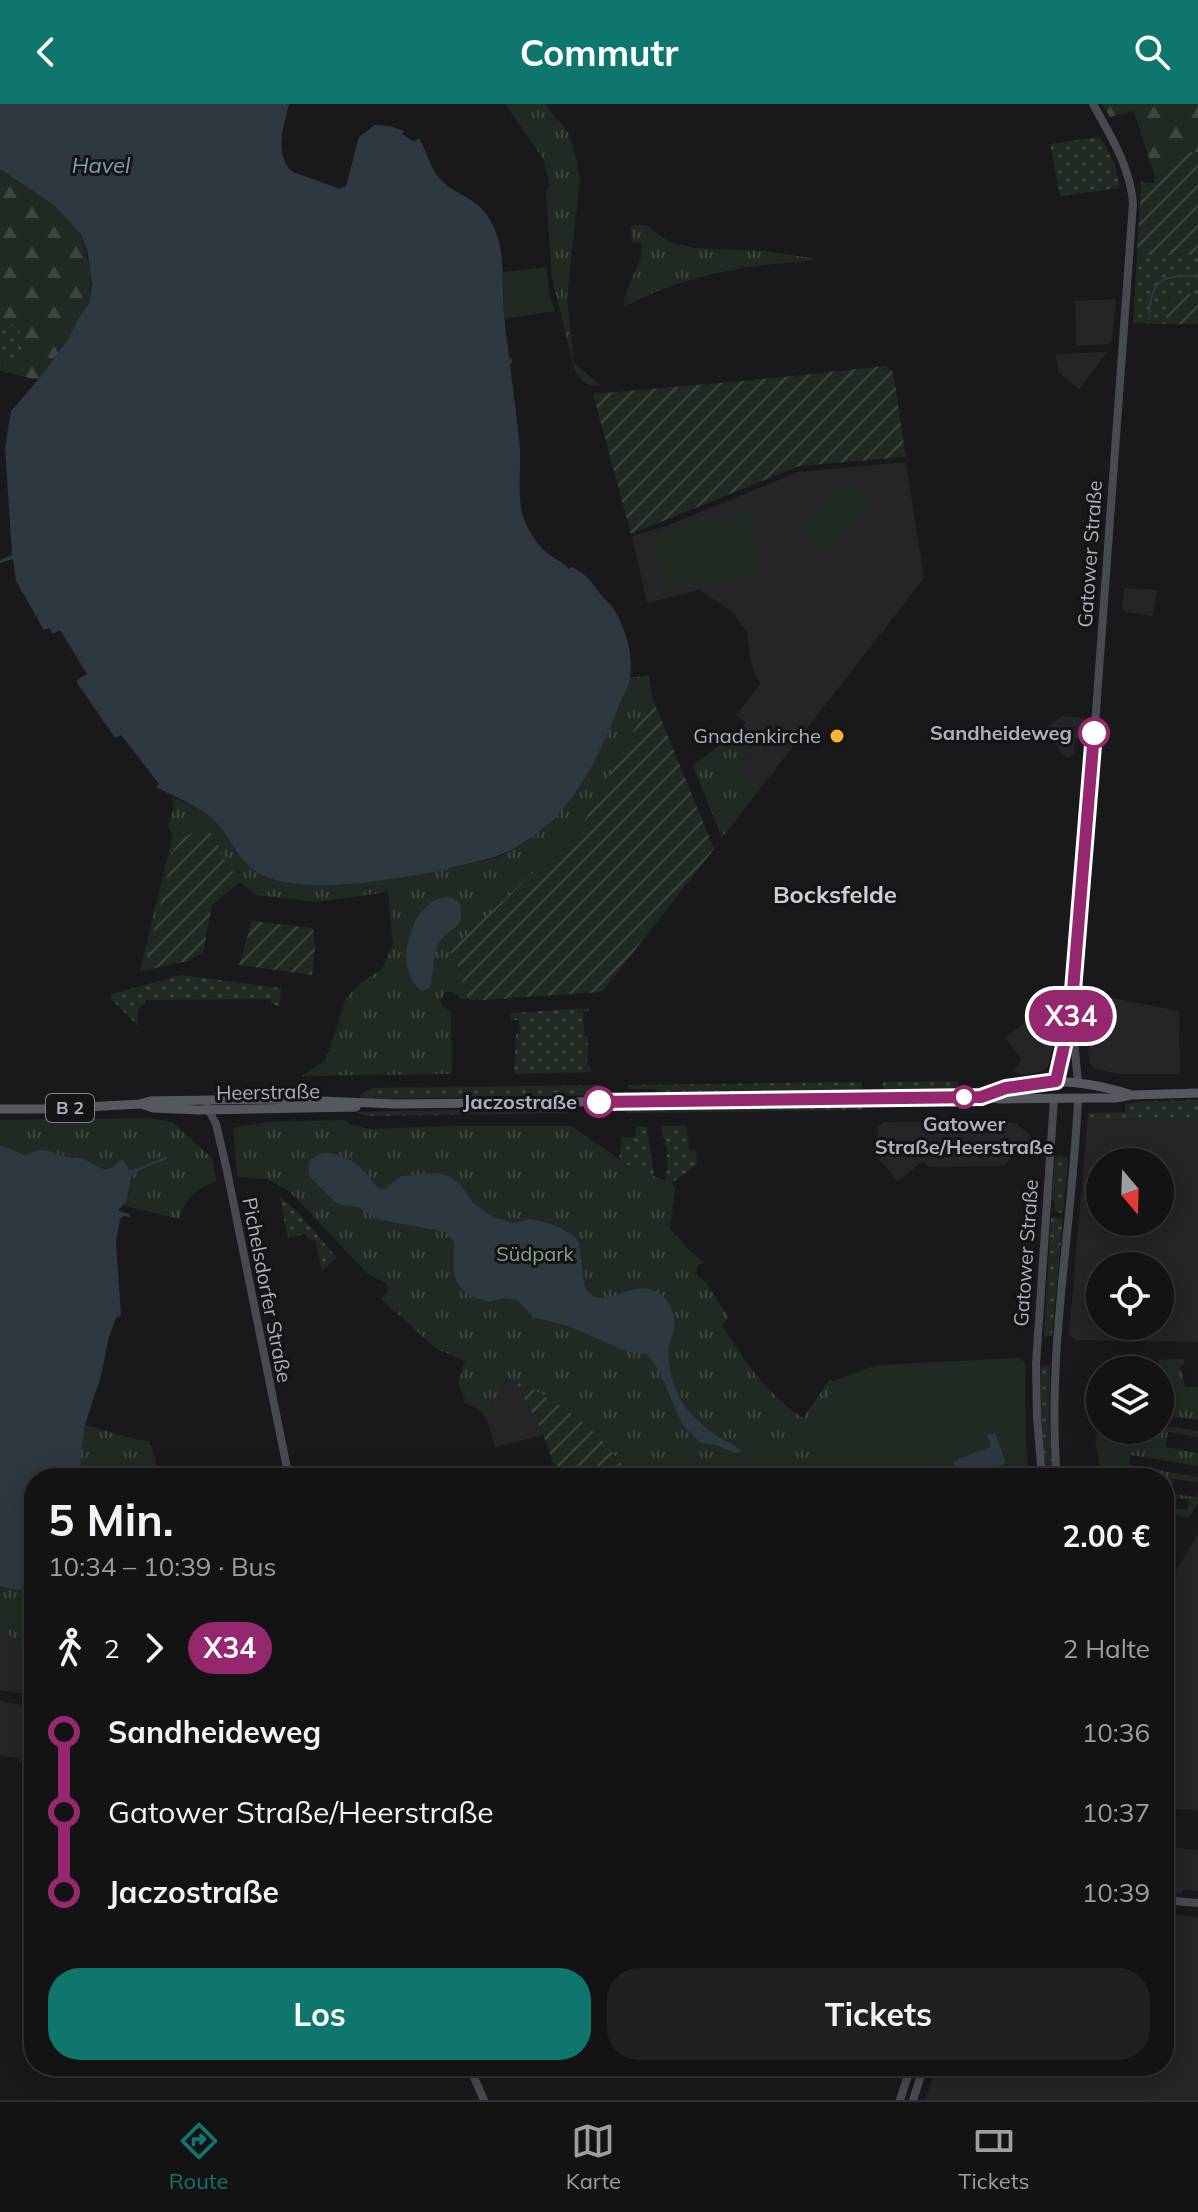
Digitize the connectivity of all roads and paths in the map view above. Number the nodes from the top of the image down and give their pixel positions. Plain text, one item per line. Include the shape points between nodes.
1 (1093, 104) edge
2 (1071, 1015) junction
3 (1056, 1081) junction
4 (1078, 1082) junction
5 (1198, 1093) edge
6 (1132, 1095) junction
7 (981, 1097) junction
8 (1078, 1098) junction
9 (1054, 1099) junction
10 (201, 1100) junction
11 (140, 1104) junction
12 (396, 1104) junction
13 (0, 1109) edge
14 (210, 1111) junction
15 (1037, 1352) junction
16 (1056, 1352) junction
17 (287, 1468) edge
18 (1041, 1468) edge
19 (1056, 1468) edge
20 (1174, 1901) edge
21 (1198, 1903) edge
22 (473, 2076) edge
23 (908, 2076) edge
24 (919, 2076) edge
25 (484, 2100) edge
26 (900, 2100) edge
27 (913, 2100) edge

1 - 2 main road, Gatower Straße via 1120,155 1133,203
2 - 3 main road, Gatower Straße
2 - 4 main road, Gatower Straße
3 - 4 main road, Heerstraße / B 2
3 - 7 main road, Heerstraße / B 2
3 - 9 main road, Gatower Straße
4 - 6 main road, Heerstraße / B 2
4 - 8 main road, Gatower Straße
5 - 6 main road, Heerstraße / B 2
6 - 8 main road, Heerstraße / B 2
7 - 9 main road, Heerstraße / B 2
7 - 12 main road, Heerstraße / B 2
8 - 9 main road, Heerstraße / B 2
8 - 16 main road, Gatower Straße
9 - 15 main road, Gatower Straße
10 - 11 main road, Heerstraße / B 2
10 - 12 main road, Heerstraße / B 2
10 - 14 main road
11 - 13 main road, Heerstraße / B 2
11 - 14 main road, Heerstraße / B 2
12 - 14 main road, Heerstraße / B 2
14 - 17 main road, Pichelsdorfer Straße
15 - 16 main road, Gatower Straße
15 - 18 main road, Gatower Straße
16 - 19 main road, Gatower Straße
20 - 21 main road
22 - 25 main road
23 - 26 main road
24 - 27 main road

